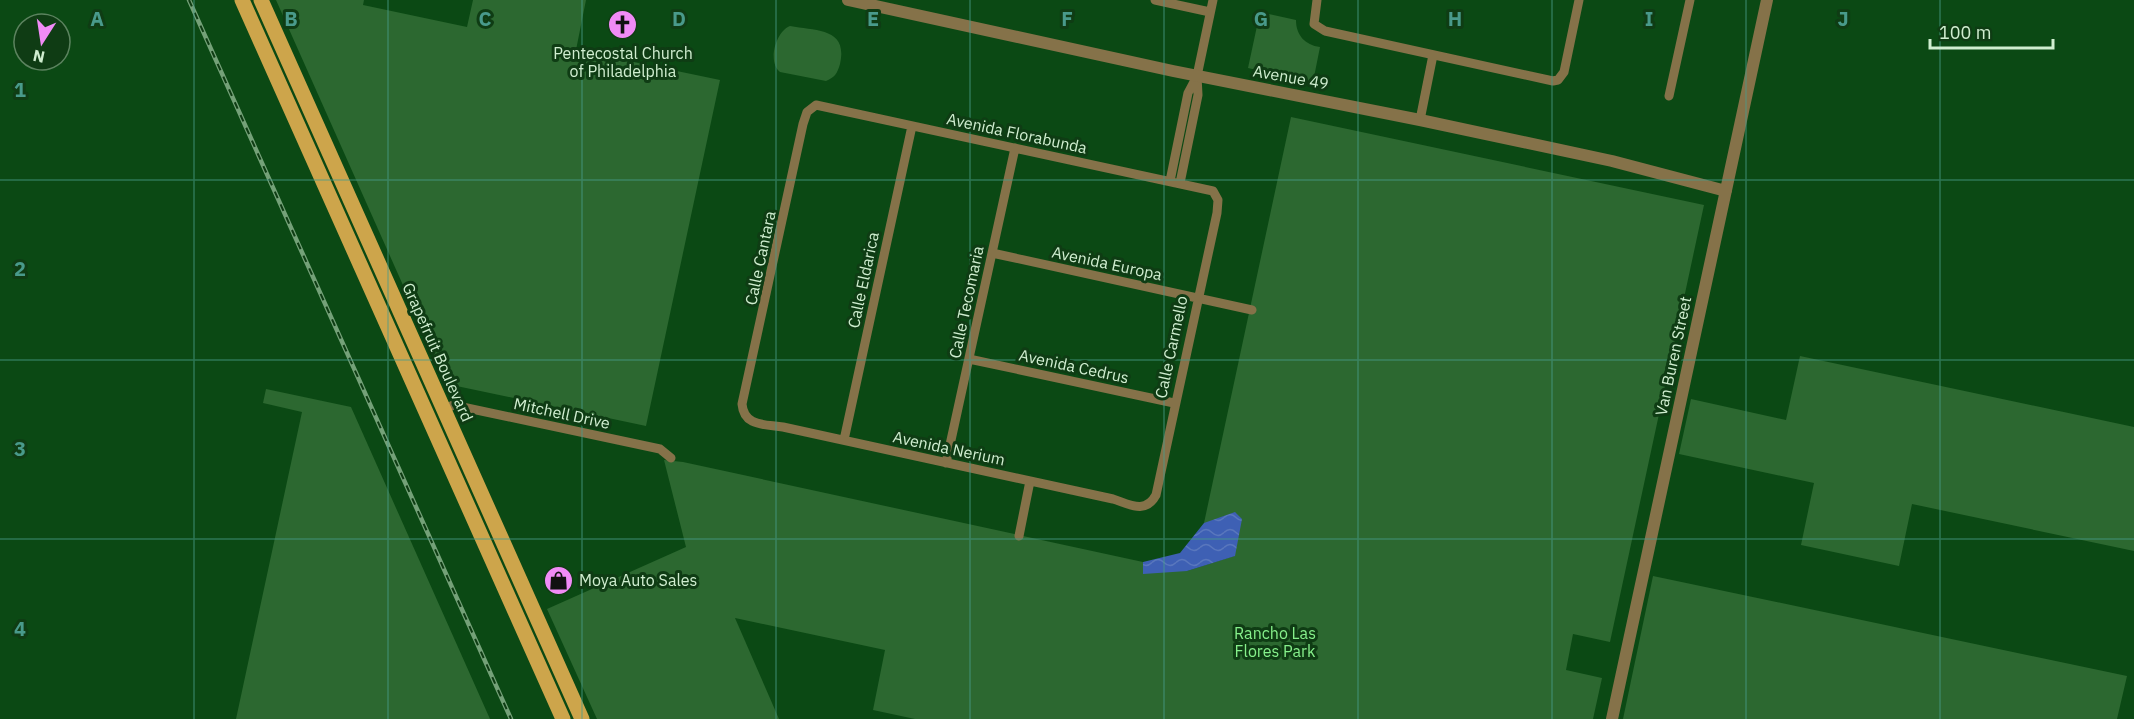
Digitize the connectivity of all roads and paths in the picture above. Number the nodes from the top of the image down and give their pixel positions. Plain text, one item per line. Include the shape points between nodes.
1 (242, 0) edge
2 (261, 0) edge
3 (848, 0) edge
4 (1155, 0) edge
5 (1213, 0) edge
6 (1317, 0) edge
7 (1579, 0) edge
8 (1690, 0) edge
9 (1767, 0) edge
10 (1210, 12) junction
11 (1433, 55) junction
12 (1197, 75) junction
13 (1669, 96) dead end
14 (811, 108) joint
15 (1420, 120) junction
16 (912, 126) junction
17 (1015, 148) junction
18 (1170, 181) junction
19 (1180, 183) junction
20 (1726, 190) junction
21 (1216, 195) joint
22 (351, 245) junction
23 (992, 253) junction
24 (1197, 298) junction
25 (1252, 309) dead end
26 (969, 359) junction
27 (1174, 403) junction
28 (444, 410) junction
29 (744, 415) joint
30 (844, 440) junction
31 (671, 458) dead end
32 (946, 463) junction
33 (1030, 481) junction
34 (1149, 504) joint
35 (1018, 536) dead end
36 (563, 719) edge
37 (582, 719) edge
38 (1612, 719) edge

1 - 22 main road
2 - 28 main road, Grapefruit Boulevard
3 - 12 street, Avenue 49
4 - 10 street
5 - 10 street
6 - 11 street via 1314,24 1325,31
7 - 11 street via 1564,72 1558,80
8 - 13 street
9 - 20 street, Van Buren Street
10 - 12 street
11 - 15 street
12 - 15 street, Avenue 49
12 - 18 street via 1188,93
12 - 19 street via 1198,95
14 - 16 street, Avenida Florabunda via 822,105
14 - 29 street, Calle Cantara via 803,124 742,404
15 - 20 street, Avenue 49
16 - 17 street, Avenida Florabunda
16 - 30 street, Calle Eldarica
17 - 18 street, Avenida Florabunda
17 - 23 street, Calle Tecomaria
18 - 19 street, Avenida Florabunda
19 - 21 street, Avenida Florabunda via 1207,188
20 - 38 street, Van Buren Street
21 - 24 street, Calle Carmello via 1217,213
22 - 28 main road via 371,271 425,392
22 - 36 main road
23 - 24 street, Avenida Europa
23 - 26 street, Calle Tecomaria
24 - 25 street, Avenida Europa
24 - 27 street, Calle Carmello
26 - 27 street, Avenida Cedrus
26 - 32 street, Calle Tecomaria
27 - 34 street, Calle Carmello via 1156,495
28 - 31 street, Mitchell Drive via 453,405 660,449
28 - 37 main road, Grapefruit Boulevard
29 - 30 street, Avenida Nerium via 753,423
30 - 32 street, Avenida Nerium
32 - 33 street, Avenida Nerium
33 - 34 street, Avenida Nerium via 1138,507
33 - 35 street

